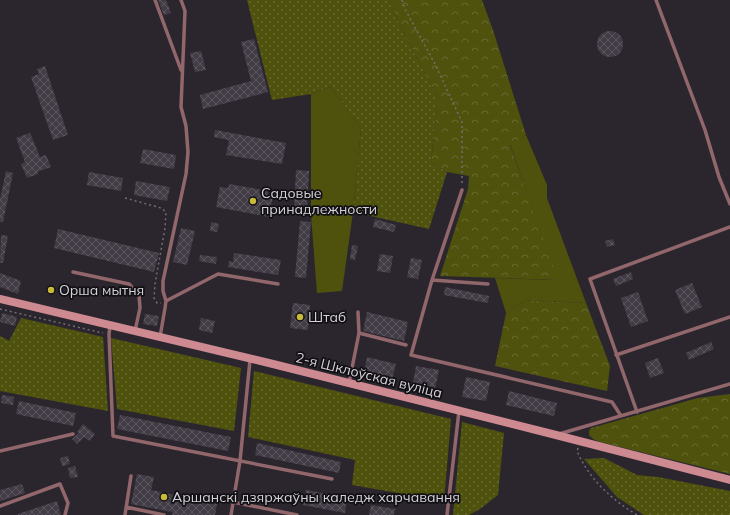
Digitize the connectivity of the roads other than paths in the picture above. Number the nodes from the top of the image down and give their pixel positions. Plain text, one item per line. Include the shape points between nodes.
1 (155, 0) edge
2 (181, 0) edge
3 (656, 0) edge
4 (182, 73) junction
5 (462, 190) road end
6 (730, 204) edge
7 (730, 227) edge
8 (73, 272) dead end
9 (432, 280) junction
10 (278, 284) dead end
11 (488, 284) dead end
12 (0, 299) edge
13 (166, 301) junction
14 (358, 312) dead end
15 (730, 317) edge
16 (110, 330) junction
17 (135, 332) junction
18 (359, 333) junction
19 (160, 338) junction
20 (406, 345) dead end
21 (616, 355) junction
22 (250, 359) junction
23 (349, 383) junction
24 (730, 384) edge
25 (459, 411) junction
26 (636, 412) junction
27 (621, 416) junction
28 (73, 434) dead end
29 (556, 434) junction
30 (0, 451) edge
31 (240, 461) junction
32 (131, 476) dead end
33 (332, 479) dead end
34 (730, 480) edge
35 (234, 502) junction
36 (0, 506) edge
37 (126, 507) junction
38 (65, 515) edge
39 (125, 515) edge
40 (164, 515) edge
41 (231, 515) edge
42 (297, 515) edge
43 (447, 515) edge

1 - 4 lane
2 - 4 lane via 185,12
3 - 6 lane
4 - 13 lane via 182,108 188,152 186,174 163,281
5 - 9 lane
7 - 21 lane via 590,279
8 - 17 lane via 130,284 139,295 140,308
9 - 11 lane
9 - 27 lane via 412,355 612,402
10 - 13 lane via 218,274
12 - 16 street, 2-я Шклоўская вуліца
13 - 19 lane
14 - 18 lane
15 - 21 lane
16 - 17 street, 2-я Шклоўская вуліца
16 - 31 lane via 113,436
17 - 19 street, 2-я Шклоўская вуліца
18 - 20 lane
18 - 23 lane
19 - 22 street, 2-я Шклоўская вуліца
21 - 26 lane
22 - 23 street, 2-я Шклоўская вуліца
22 - 31 lane
23 - 25 street, 2-я Шклоўская вуліца
24 - 26 lane
25 - 29 street, 2-я Шклоўская вуліца
25 - 43 lane
26 - 27 lane
27 - 29 lane
28 - 30 lane
29 - 34 street, 2-я Шклоўская вуліца
31 - 33 lane
31 - 35 lane
32 - 37 lane
35 - 41 lane
35 - 42 lane
36 - 38 lane via 60,484 68,503
37 - 39 lane
37 - 40 lane

